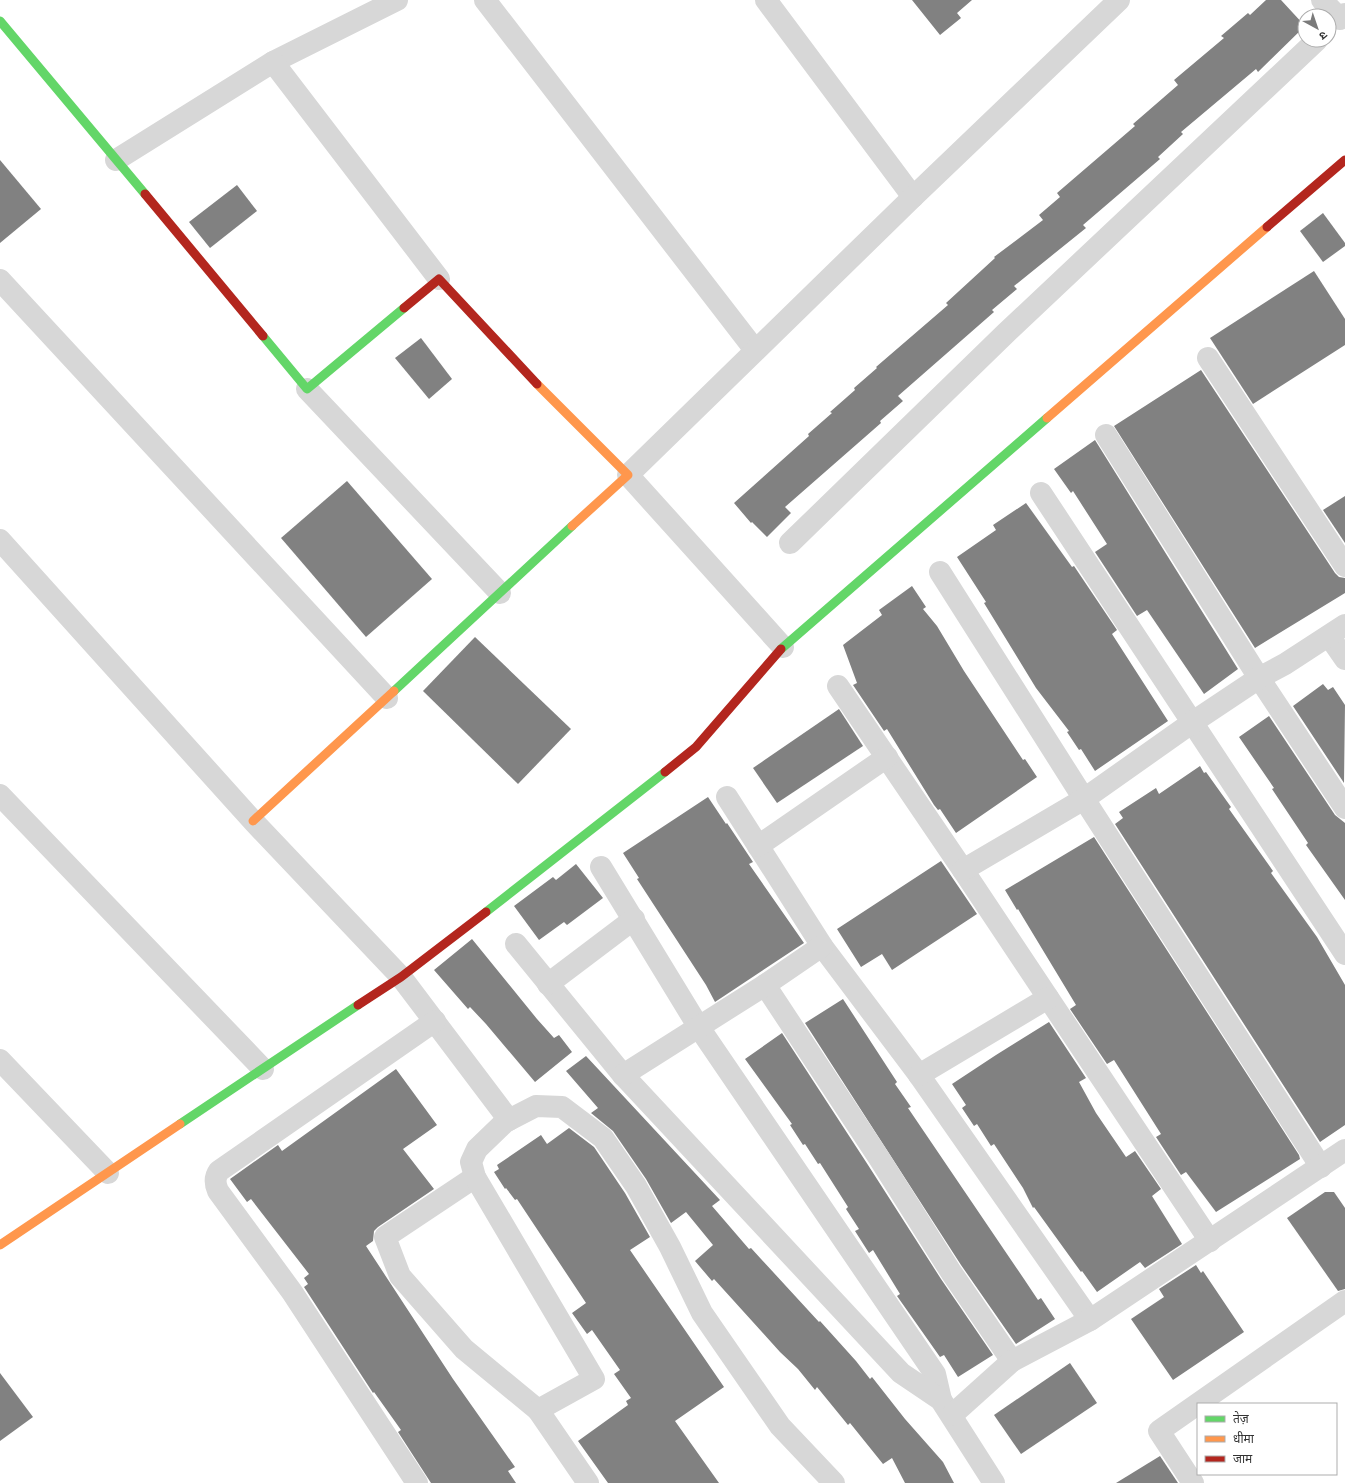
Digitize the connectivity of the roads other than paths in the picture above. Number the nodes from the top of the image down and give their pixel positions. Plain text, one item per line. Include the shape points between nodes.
1 (397, 0) edge
2 (485, 0) edge
3 (766, 0) edge
4 (1119, 0) edge
5 (1322, 0) edge
6 (0, 21) edge
7 (1338, 21) edge
8 (1309, 48) edge
9 (273, 62) junction
10 (116, 160) junction
11 (1345, 160) edge
12 (913, 197) junction
13 (439, 279) junction
14 (0, 280) edge
15 (755, 350) junction
16 (1208, 358) dead end
17 (307, 388) junction
18 (1106, 434) dead end
19 (628, 475) junction
20 (1041, 493) dead end
21 (0, 540) edge
22 (790, 543) dead end
23 (1345, 566) edge
24 (940, 572) dead end
25 (500, 593) junction
26 (1337, 630) edge
27 (783, 647) junction
28 (1345, 659) edge
29 (1259, 678) junction
30 (838, 686) dead end
31 (386, 698) junction
32 (1193, 722) junction
33 (887, 757) junction
34 (0, 795) edge
35 (727, 797) dead end
36 (1084, 799) junction
37 (1345, 808) edge
38 (254, 821) junction
39 (758, 846) junction
40 (602, 867) dead end
41 (963, 870) junction
42 (634, 919) junction
43 (516, 944) dead end
44 (822, 946) junction
45 (1345, 954) edge
46 (401, 977) junction
47 (548, 984) junction
48 (765, 986) junction
49 (1048, 998) junction
50 (435, 1021) junction
51 (698, 1026) junction
52 (0, 1060) edge
53 (263, 1069) junction
54 (623, 1075) junction
55 (919, 1075) junction
56 (509, 1120) junction
57 (1345, 1150) edge
58 (1322, 1166) junction
59 (108, 1173) junction
60 (475, 1177) junction
61 (1210, 1241) junction
62 (0, 1245) edge
63 (1345, 1302) edge
64 (1090, 1320) junction
65 (1012, 1361) junction
66 (1199, 1403) edge
67 (1197, 1405) edge
68 (946, 1407) junction
69 (538, 1410) junction
70 (417, 1483) edge
71 (588, 1483) edge
72 (834, 1483) edge
73 (994, 1483) edge
74 (1193, 1483) edge

1 - 9 street
2 - 15 street
3 - 12 street
4 - 12 street
5 - 7 street
6 - 10 street
8 - 22 street via 1006,334
9 - 10 street
9 - 13 street
10 - 17 street
11 - 27 street
12 - 15 street
13 - 17 street
13 - 19 street via 510,357
14 - 31 street
15 - 19 street
16 - 23 street
17 - 25 street
18 - 29 street
19 - 25 street
19 - 27 street
20 - 32 street
21 - 38 street
24 - 36 street
25 - 31 street
26 - 28 street
26 - 29 street
27 - 46 street via 696,747 580,840
29 - 32 street
29 - 37 street
30 - 33 street
31 - 38 street
32 - 36 street
32 - 45 street
33 - 39 street
33 - 41 street
34 - 53 street
35 - 39 street
36 - 41 street
36 - 58 street
38 - 46 street
39 - 44 street
40 - 42 street
41 - 49 street
42 - 47 street
42 - 51 street
43 - 47 street
44 - 48 street
44 - 55 street
46 - 50 street
46 - 53 street
47 - 54 street
48 - 51 street
48 - 65 street
49 - 55 street
49 - 61 street
50 - 56 street
50 - 70 street via 219,1171 215,1184 292,1292
51 - 54 street
51 - 68 street via 935,1374
52 - 59 street
53 - 59 street
54 - 68 street via 901,1373
55 - 64 street
56 - 60 street via 477,1149 471,1162
56 - 72 street via 536,1106 562,1107 603,1138 636,1186 670,1247 702,1313 780,1426
57 - 58 street
58 - 61 street
59 - 62 street
60 - 69 street via 594,1379
60 - 69 street via 385,1237 400,1276 464,1349
61 - 64 street
63 - 66 street
64 - 65 street
65 - 68 street
67 - 74 street via 1159,1431
68 - 73 street
69 - 71 street

